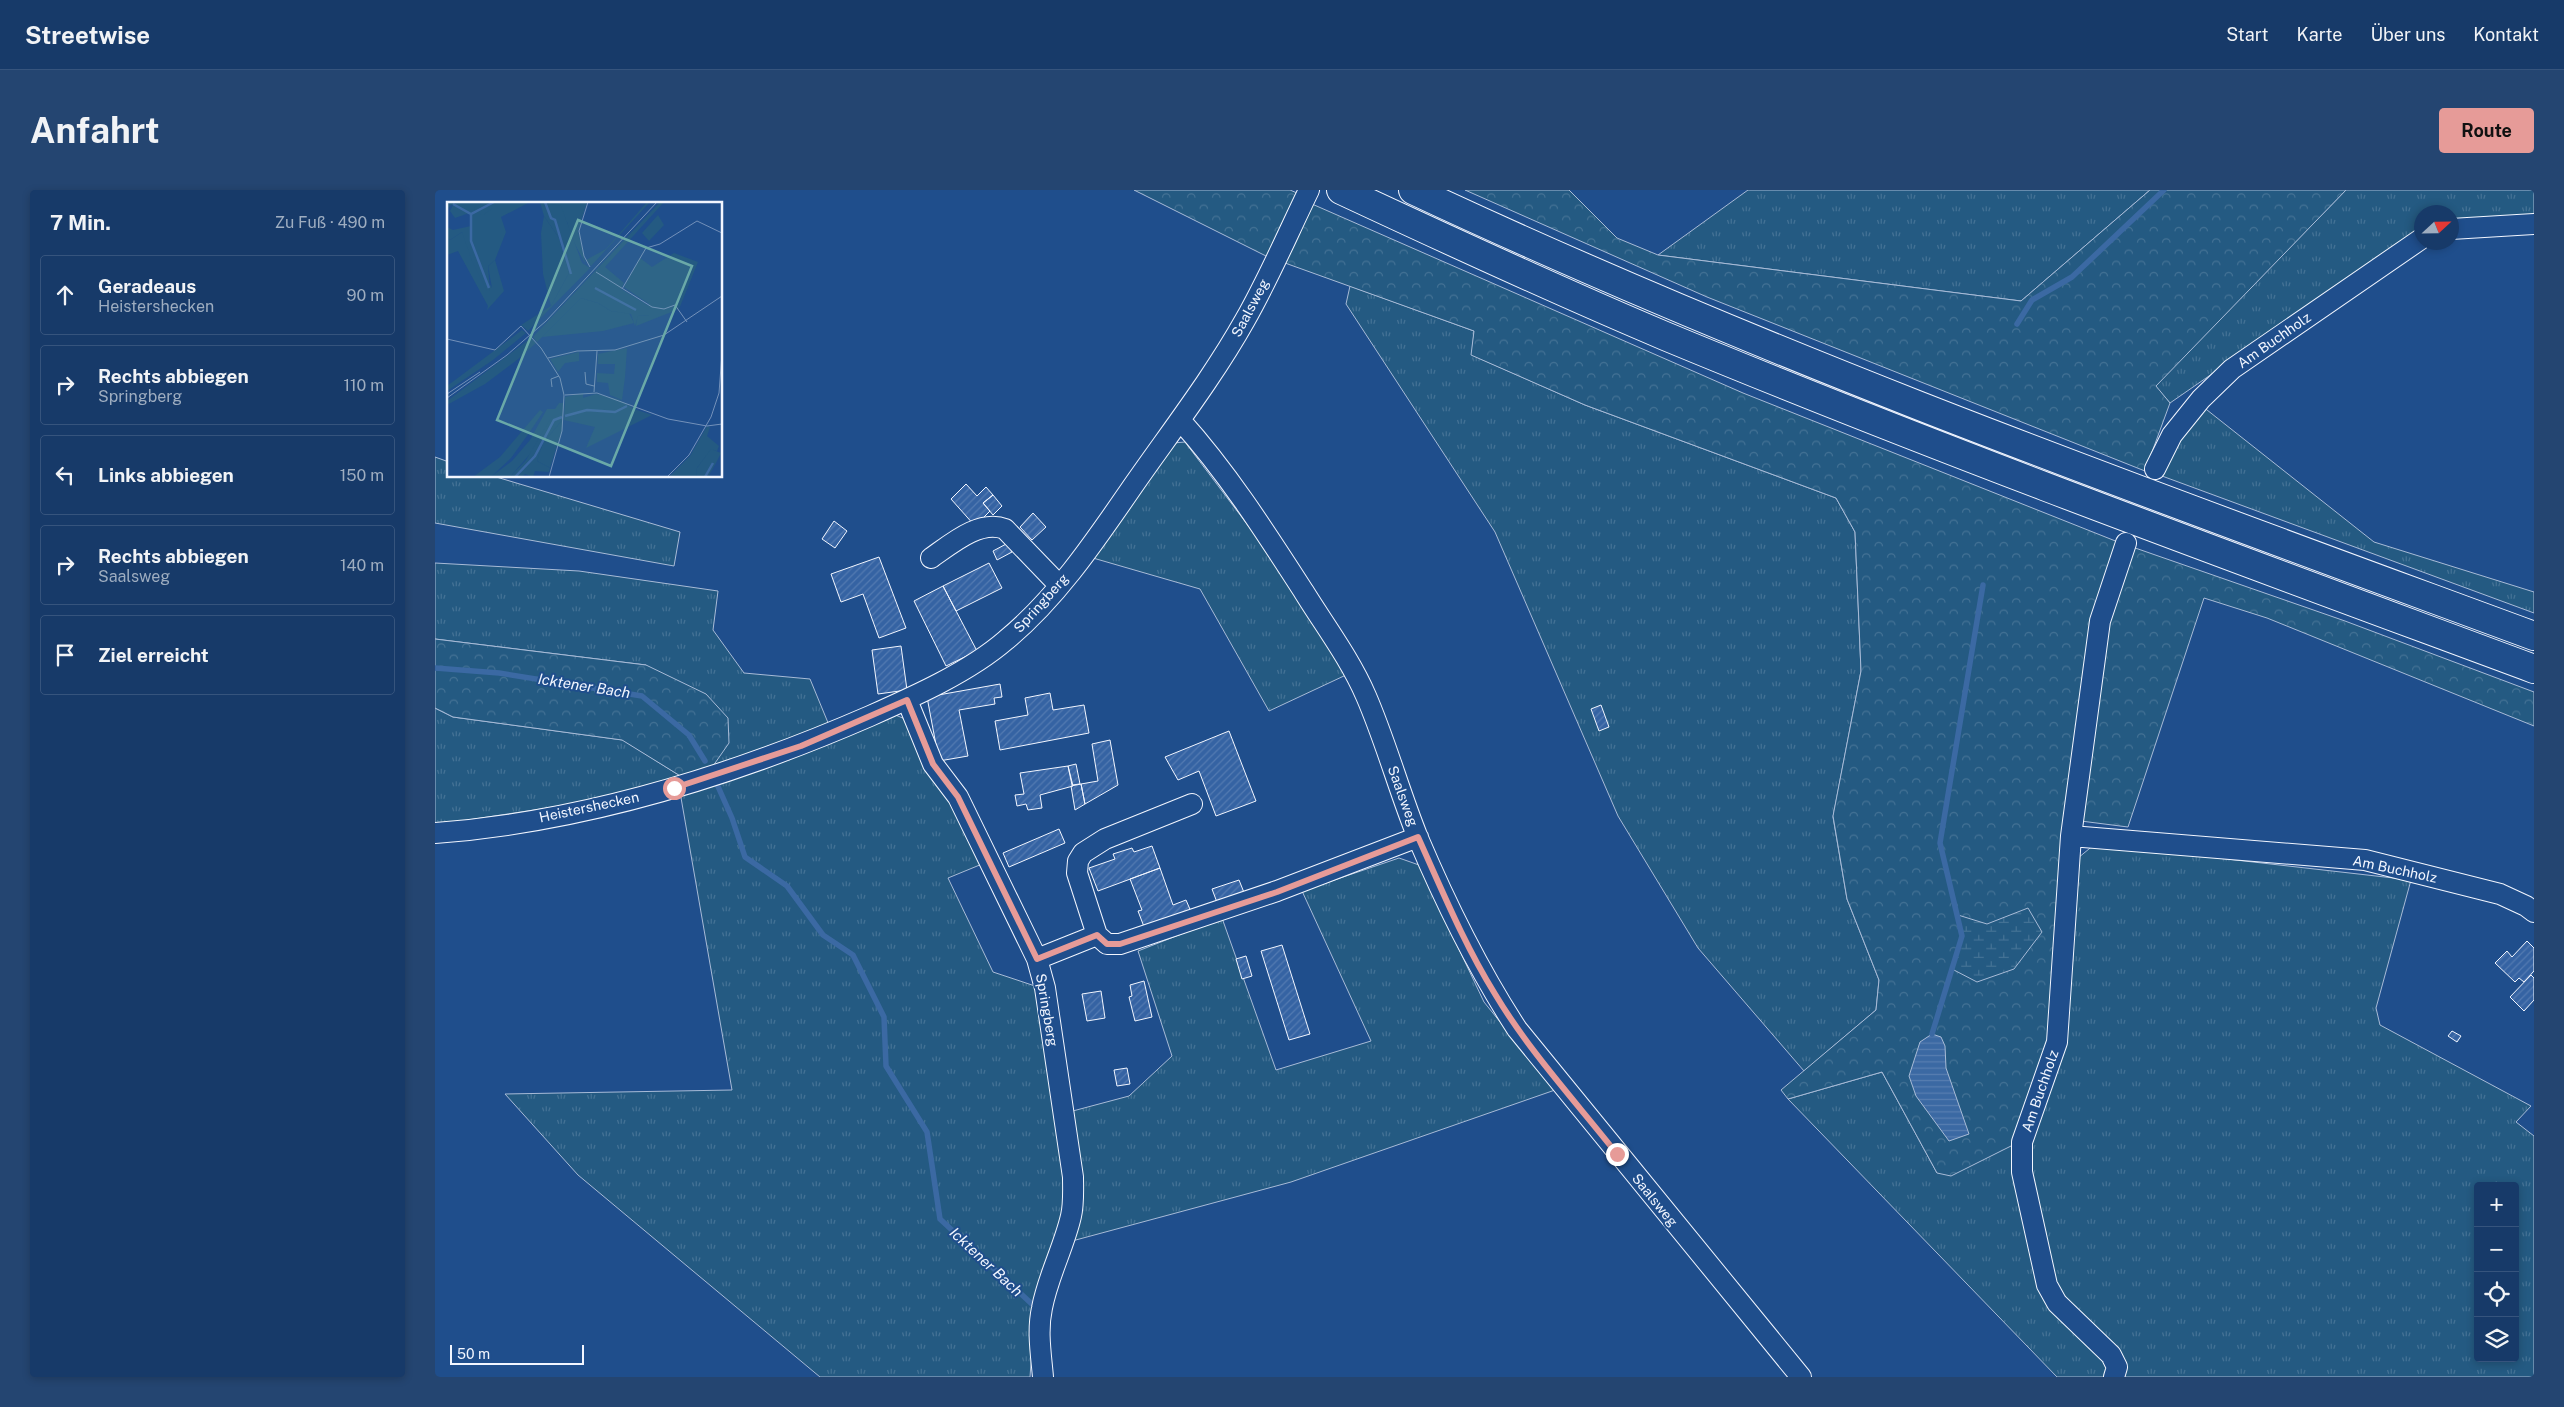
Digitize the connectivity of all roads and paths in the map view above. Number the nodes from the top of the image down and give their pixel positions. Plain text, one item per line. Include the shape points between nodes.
1 (1309, 190) edge
2 (1341, 190) edge
3 (1413, 190) edge
4 (2534, 224) edge
5 (2459, 229) edge
6 (2414, 244) edge
7 (1178, 422) junction
8 (2155, 469) dead end
9 (2126, 543) dead end
10 (931, 558) dead end
11 (1059, 585) junction
12 (2534, 636) edge
13 (2534, 669) edge
14 (907, 700) junction
15 (1192, 804) dead end
16 (435, 833) edge
17 (2071, 836) junction
18 (1418, 837) junction
19 (2534, 912) edge
20 (1097, 935) junction
21 (1037, 959) junction
22 (1043, 1377) edge
23 (1801, 1377) edge
24 (2114, 1377) edge

1 - 7 street, Saalsweg via 1245,321
2 - 13 highway via 1501,264 1834,405 2126,518
3 - 12 highway via 1586,268 1857,381 2142,492
4 - 5 street
6 - 8 street, Am Buchholz via 2232,368 2172,434
7 - 11 street, Springberg via 1109,521
7 - 18 street, Saalsweg via 1196,437 1270,539 1347,659 1366,695
9 - 17 street, Am Buchholz via 2100,621
10 - 11 street via 966,535 998,526
11 - 14 street, Springberg via 1005,641
14 - 16 street, Heistershecken via 801,746 674,788 578,812
14 - 21 street, Springberg via 933,764 958,797
15 - 20 street via 1105,839 1083,853 1077,873
17 - 19 street, Am Buchholz via 2365,860 2500,894
17 - 24 street, Am Buchholz via 2057,1042 2022,1142 2022,1172 2047,1285 2057,1303 2111,1355 2117,1367
18 - 20 street via 1277,892 1120,944 1107,944
18 - 23 street, Saalsweg via 1465,941 1517,1029
20 - 21 street
21 - 22 street, Springberg via 1045,988 1073,1177 1071,1216 1041,1310 1039,1335

